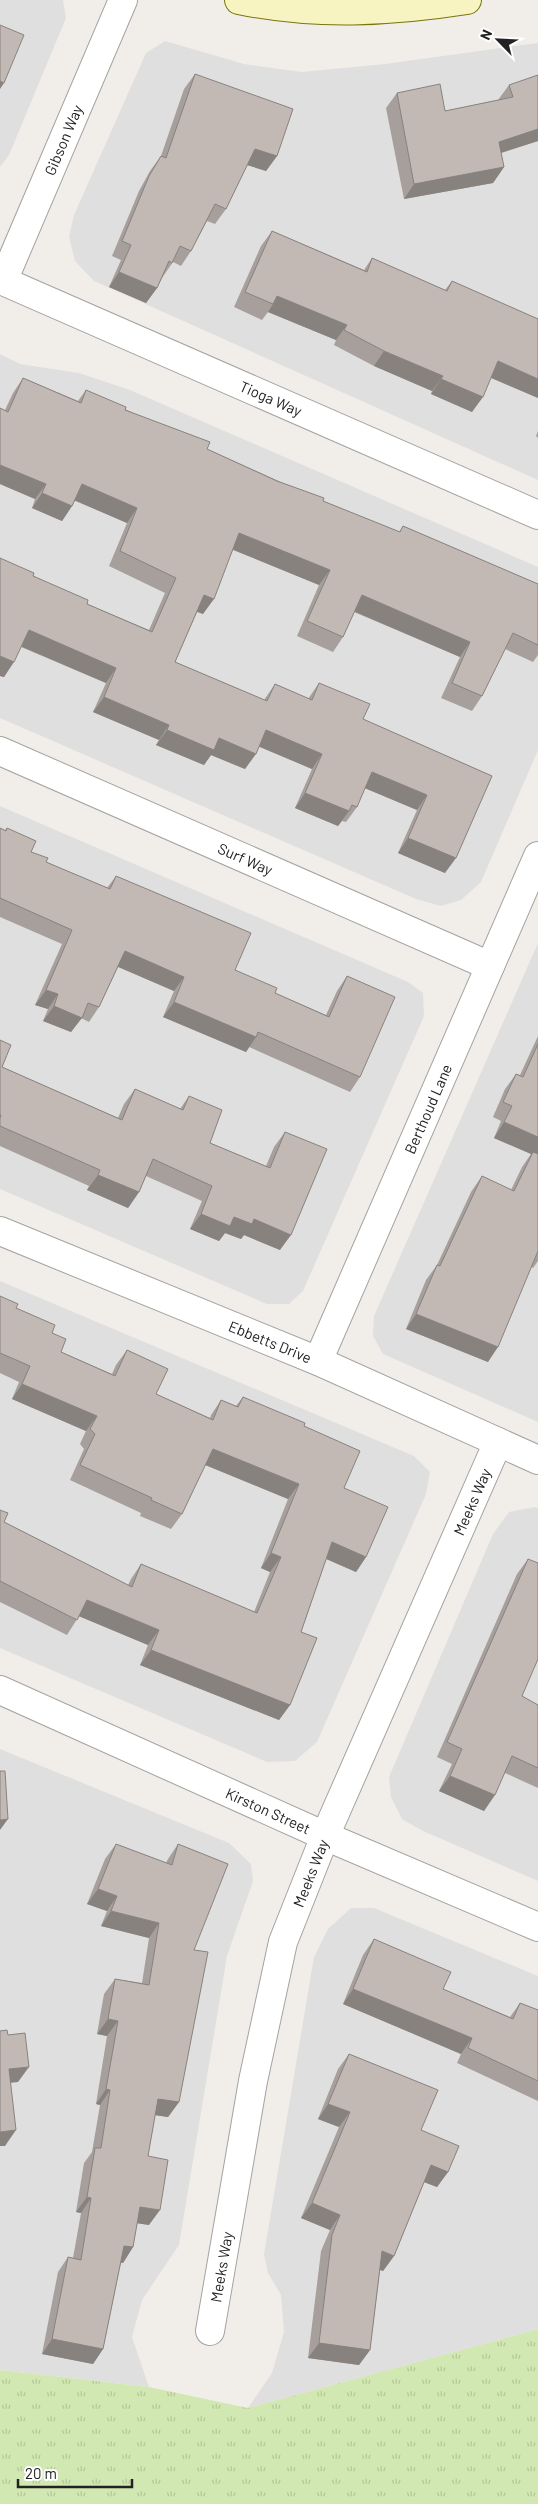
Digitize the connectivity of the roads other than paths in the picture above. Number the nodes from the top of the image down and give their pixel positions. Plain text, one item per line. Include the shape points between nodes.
1 (123, 0) edge
2 (239, 0) edge
3 (467, 0) edge
4 (3, 281) joint
5 (538, 515) edge
6 (0, 751) edge
7 (538, 856) edge
8 (490, 966) junction
9 (0, 1231) edge
10 (318, 1362) junction
11 (498, 1442) junction
12 (538, 1460) edge
13 (0, 1690) edge
14 (325, 1836) junction
15 (538, 1927) edge
16 (210, 2331) dead end

1 - 4 street, Gibson Way
2 - 3 main road via 308,10 372,11
4 - 5 street, Tioga Way
6 - 8 street, Surf Way
7 - 8 street, Berthoud Lane
8 - 10 street, Berthoud Lane
9 - 10 street, Ebbetts Drive
10 - 11 street, Ebbetts Drive
11 - 12 street, Ebbetts Drive
11 - 14 street, Meeks Way
13 - 14 street, Kirston Street
14 - 15 street, Kirston Street
14 - 16 street, Meeks Way via 283,1942 253,2081

